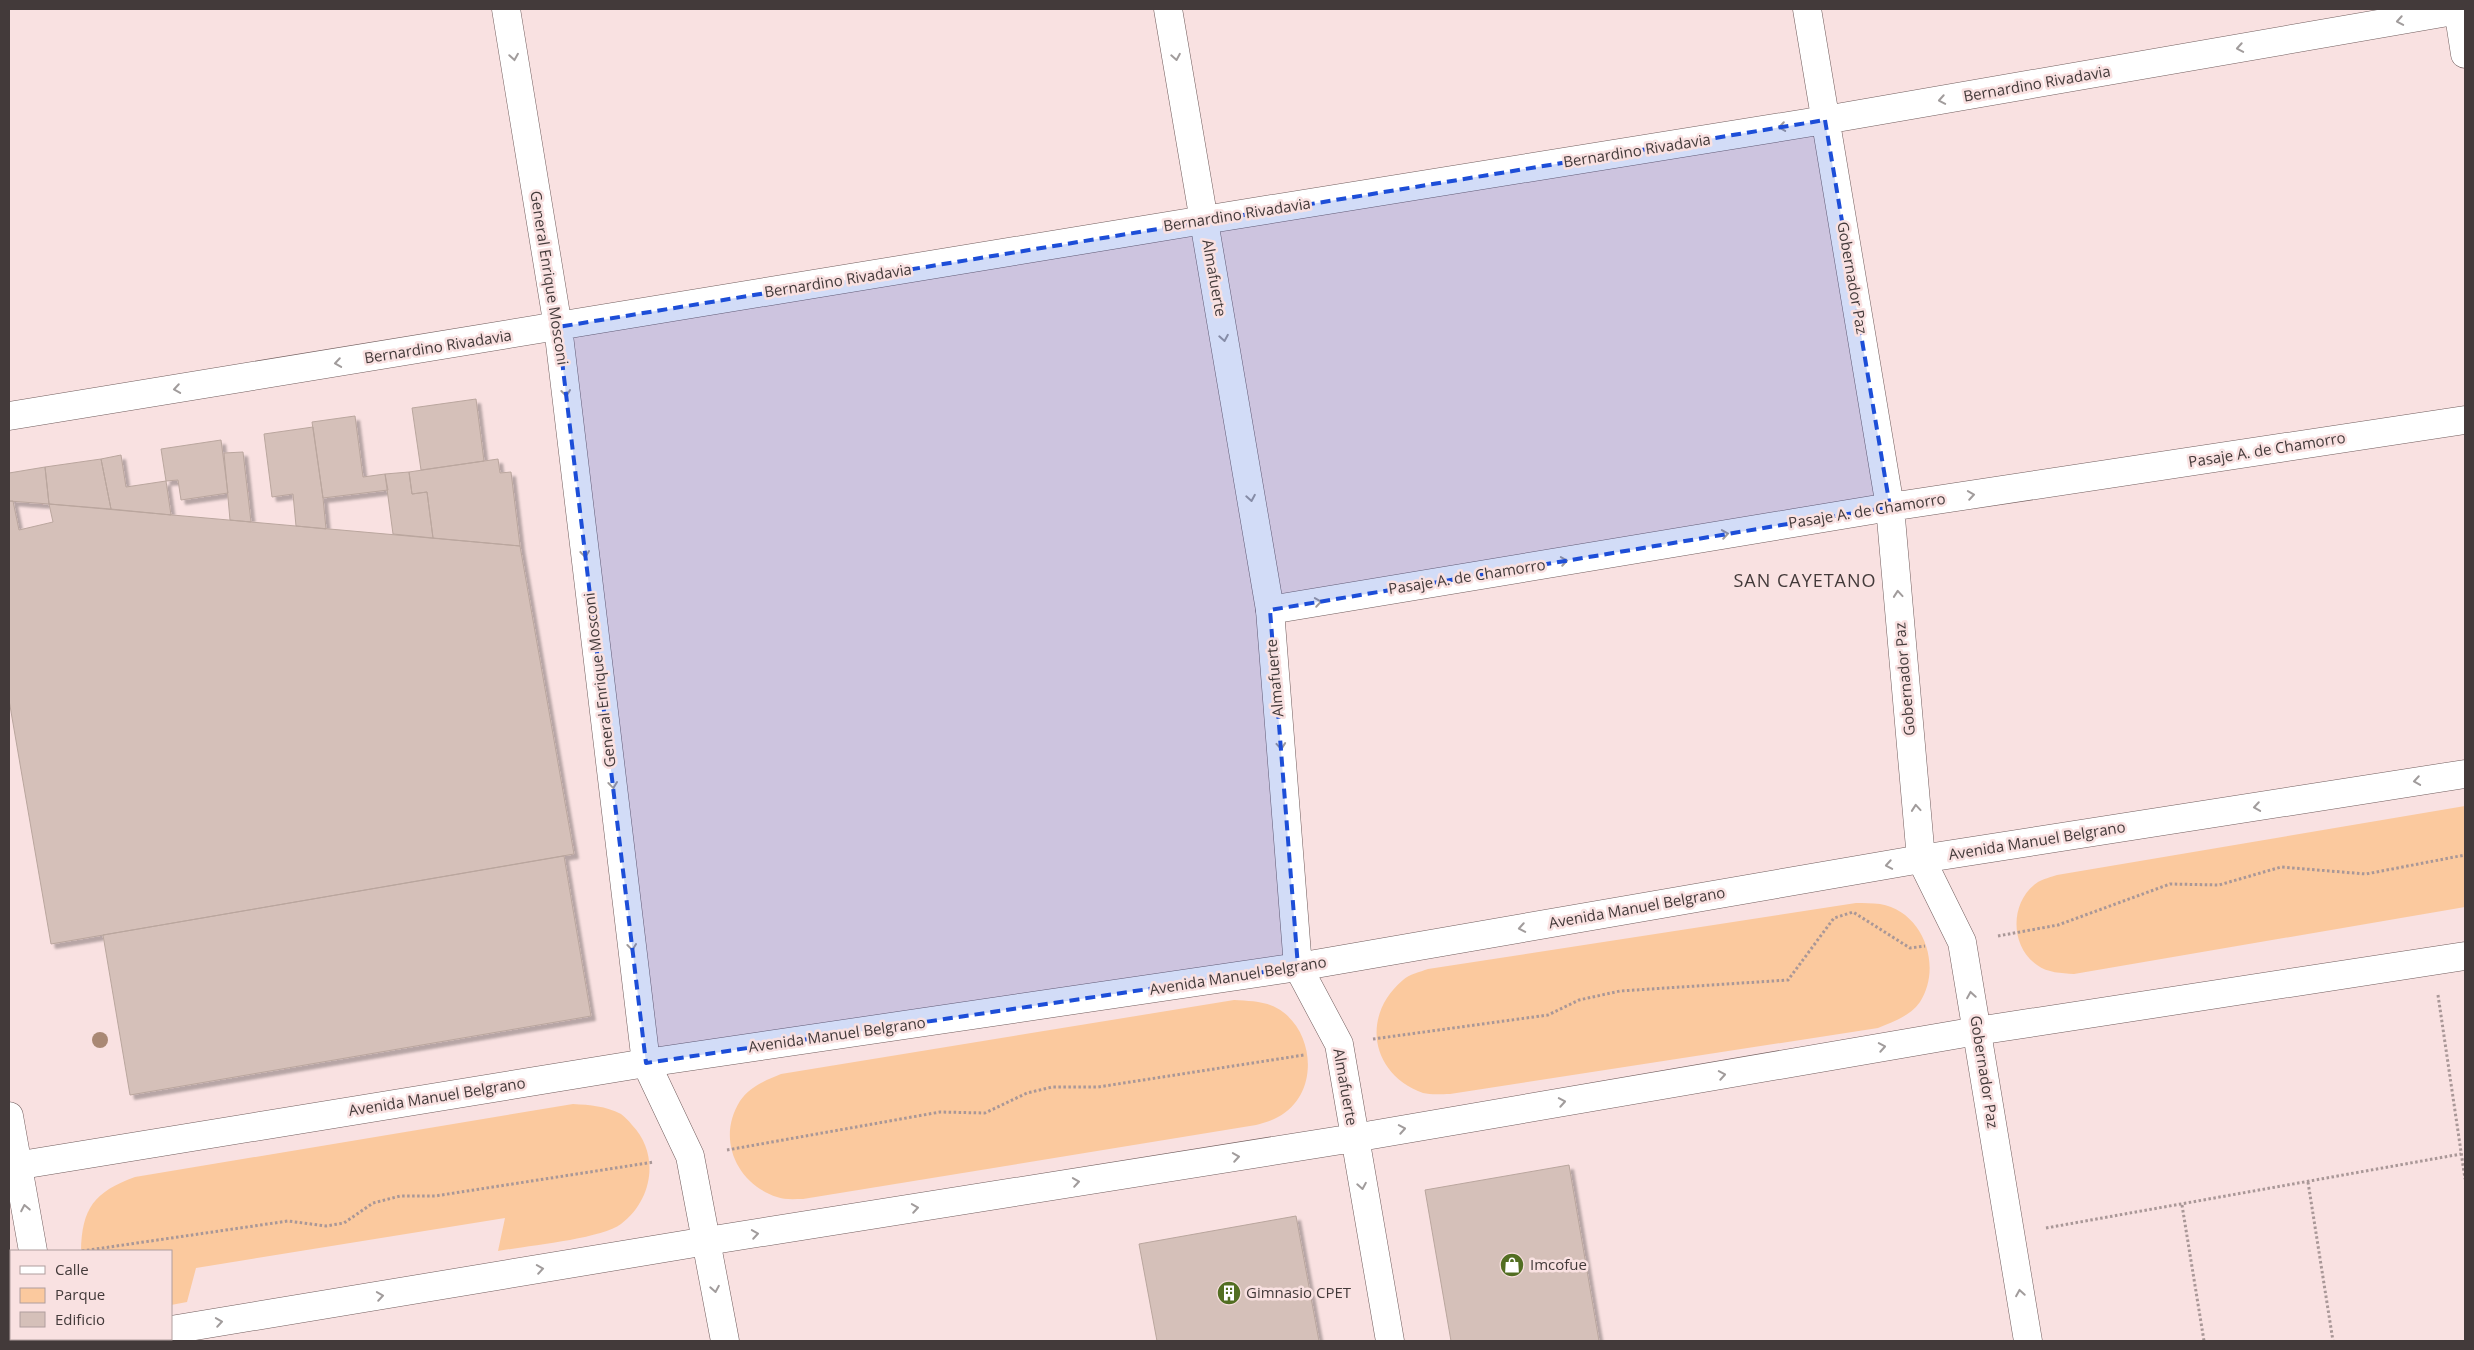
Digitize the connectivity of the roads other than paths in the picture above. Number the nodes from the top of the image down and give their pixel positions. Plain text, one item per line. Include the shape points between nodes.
1 (506, 9) edge
2 (1168, 9) edge
3 (1807, 9) edge
4 (2460, 10) edge
5 (2465, 54) edge
6 (1825, 120) junction
7 (1204, 220) junction
8 (558, 327) junction
9 (9, 416) edge
10 (2465, 420) edge
11 (1890, 507) junction
12 (1270, 610) junction
13 (2465, 774) edge
14 (1921, 859) junction
15 (2465, 956) edge
16 (1298, 967) junction
17 (1977, 1031) junction
18 (646, 1063) junction
19 (9, 1116) edge
20 (1354, 1138) junction
21 (13, 1166) edge
22 (707, 1241) junction
23 (33, 1250) edge
24 (172, 1330) edge
25 (725, 1341) edge
26 (1390, 1341) edge
27 (2028, 1341) edge

1 -> 8 street, General Enrique Mosconi
2 -> 7 street, Almafuerte
3 - 6 street, Gobernador Paz
4 - 5 street
4 -> 6 street, Bernardino Rivadavia
6 -> 7 street, Bernardino Rivadavia
6 - 11 street, Gobernador Paz
7 - 8 street, Bernardino Rivadavia
7 -> 12 street, Almafuerte
8 -> 9 street, Bernardino Rivadavia
8 -> 18 street, General Enrique Mosconi
11 -> 10 street, Pasaje A. de Chamorro
12 -> 11 street, Pasaje A. de Chamorro
14 -> 11 street, Gobernador Paz
12 -> 16 street, Almafuerte
13 -> 14 street, Avenida Manuel Belgrano
14 -> 16 street, Avenida Manuel Belgrano
17 -> 14 street, Gobernador Paz via 1962,942
15 - 17 street
16 - 18 street, Avenida Manuel Belgrano
16 - 20 street, Almafuerte via 1339,1044
20 -> 17 street
27 -> 17 street, Gobernador Paz
18 - 21 street, Avenida Manuel Belgrano
18 - 22 street, General Enrique Mosconi via 690,1156
19 - 21 street
22 -> 20 street
20 -> 26 street, Almafuerte
23 -> 21 street
24 -> 22 street
22 -> 25 street, General Enrique Mosconi

